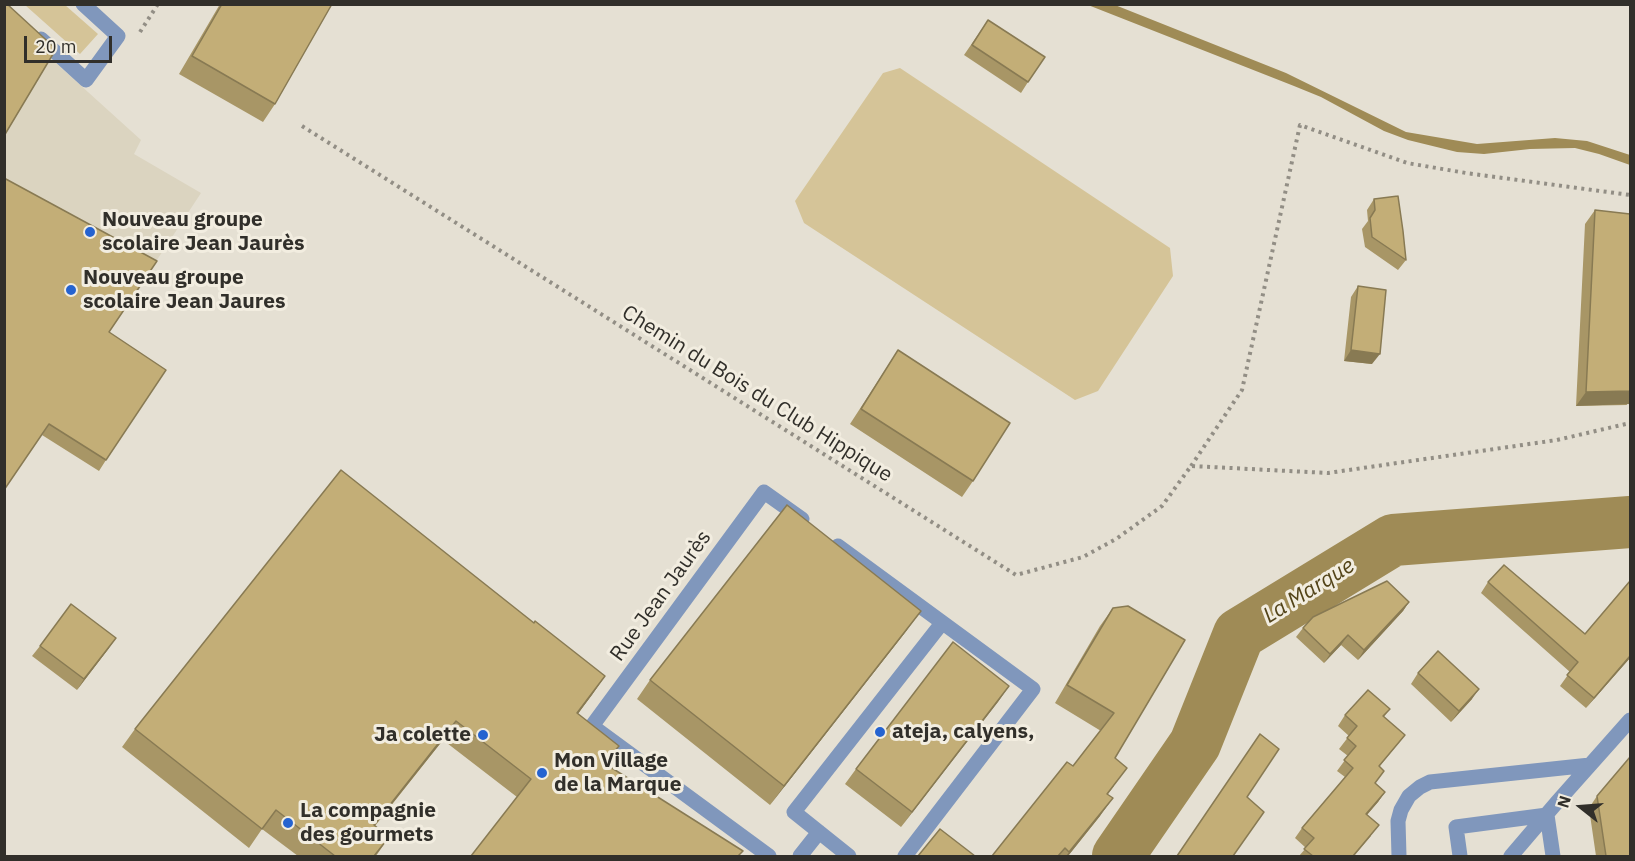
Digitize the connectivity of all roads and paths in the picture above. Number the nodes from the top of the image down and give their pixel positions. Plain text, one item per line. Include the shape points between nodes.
1 (83, 4) edge
2 (158, 4) edge
3 (29, 28) edge
4 (118, 36) junction
5 (302, 126) dead end
6 (1630, 195) edge
7 (1630, 423) edge
8 (1191, 466) junction
9 (811, 526) edge
10 (830, 540) edge
11 (942, 623) junction
12 (1630, 720) edge
13 (1590, 765) junction
14 (1547, 814) junction
15 (819, 832) junction
16 (769, 856) edge
17 (800, 856) edge
18 (849, 856) edge
19 (905, 856) edge
20 (1399, 856) edge
21 (1460, 856) edge
22 (1511, 856) edge
23 (1552, 856) edge

1 - 4 street
2 - 4 path via 134,38
3 - 4 street via 87,80
5 - 8 path, Chemin du Bois du Club Hippique via 1017,575 1083,557 1116,539 1162,506
6 - 8 path, Chemin du Bois du Club Hippique via 1407,163 1300,125 1242,390
7 - 8 path via 1557,440 1328,472
9 - 16 street, Rue Jean Jaurès via 764,492 592,726
10 - 11 street
11 - 15 street via 794,812
11 - 19 street via 1033,689
12 - 13 street
13 - 14 street
13 - 20 street via 1430,782 1409,796 1401,810
14 - 21 street via 1456,827
14 - 22 street
14 - 23 street
15 - 17 street
15 - 18 street

